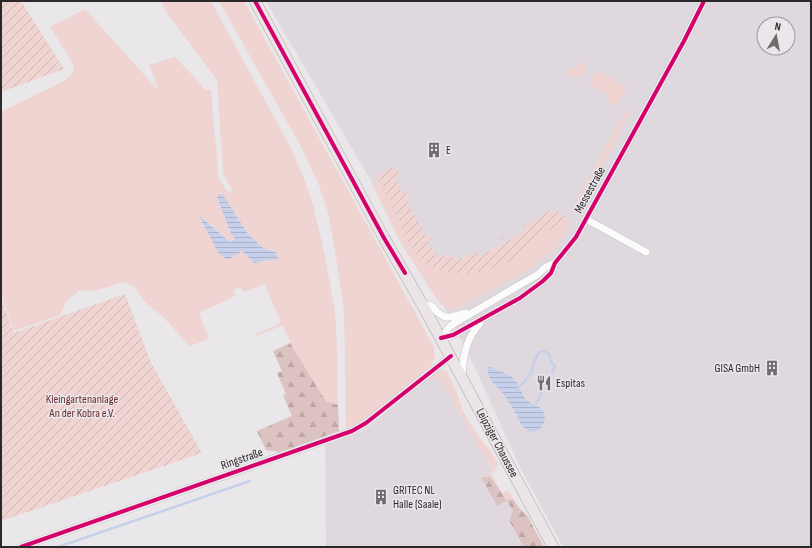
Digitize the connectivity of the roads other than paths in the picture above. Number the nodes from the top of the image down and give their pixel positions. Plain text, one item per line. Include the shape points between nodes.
1 (255, 1) edge
2 (704, 1) edge
3 (586, 219) junction
4 (646, 252) dead end
5 (555, 263) junction
6 (422, 304) junction
7 (472, 312) junction
8 (484, 319) junction
9 (441, 338) junction
10 (451, 356) junction
11 (462, 376) junction
12 (21, 547) edge
13 (553, 547) edge

1 - 6 main road, Leipziger Chaussee
2 - 3 street, Messestraße
3 - 4 street
3 - 5 street, Messestraße via 576,237
5 - 7 street, Messestraße
5 - 8 street, Messestraße via 551,273 543,281
6 - 7 street, Messestraße via 432,306 445,317
6 - 9 main road, Leipziger Chaussee
7 - 9 street, Messestraße via 450,326
8 - 9 street, Messestraße via 453,335
8 - 11 street, Messestraße via 467,342
9 - 10 main road, Leipziger Chaussee
10 - 11 main road, Leipziger Chaussee
10 - 12 street, Ringstraße via 366,423 352,431
11 - 13 main road, Leipziger Chaussee

